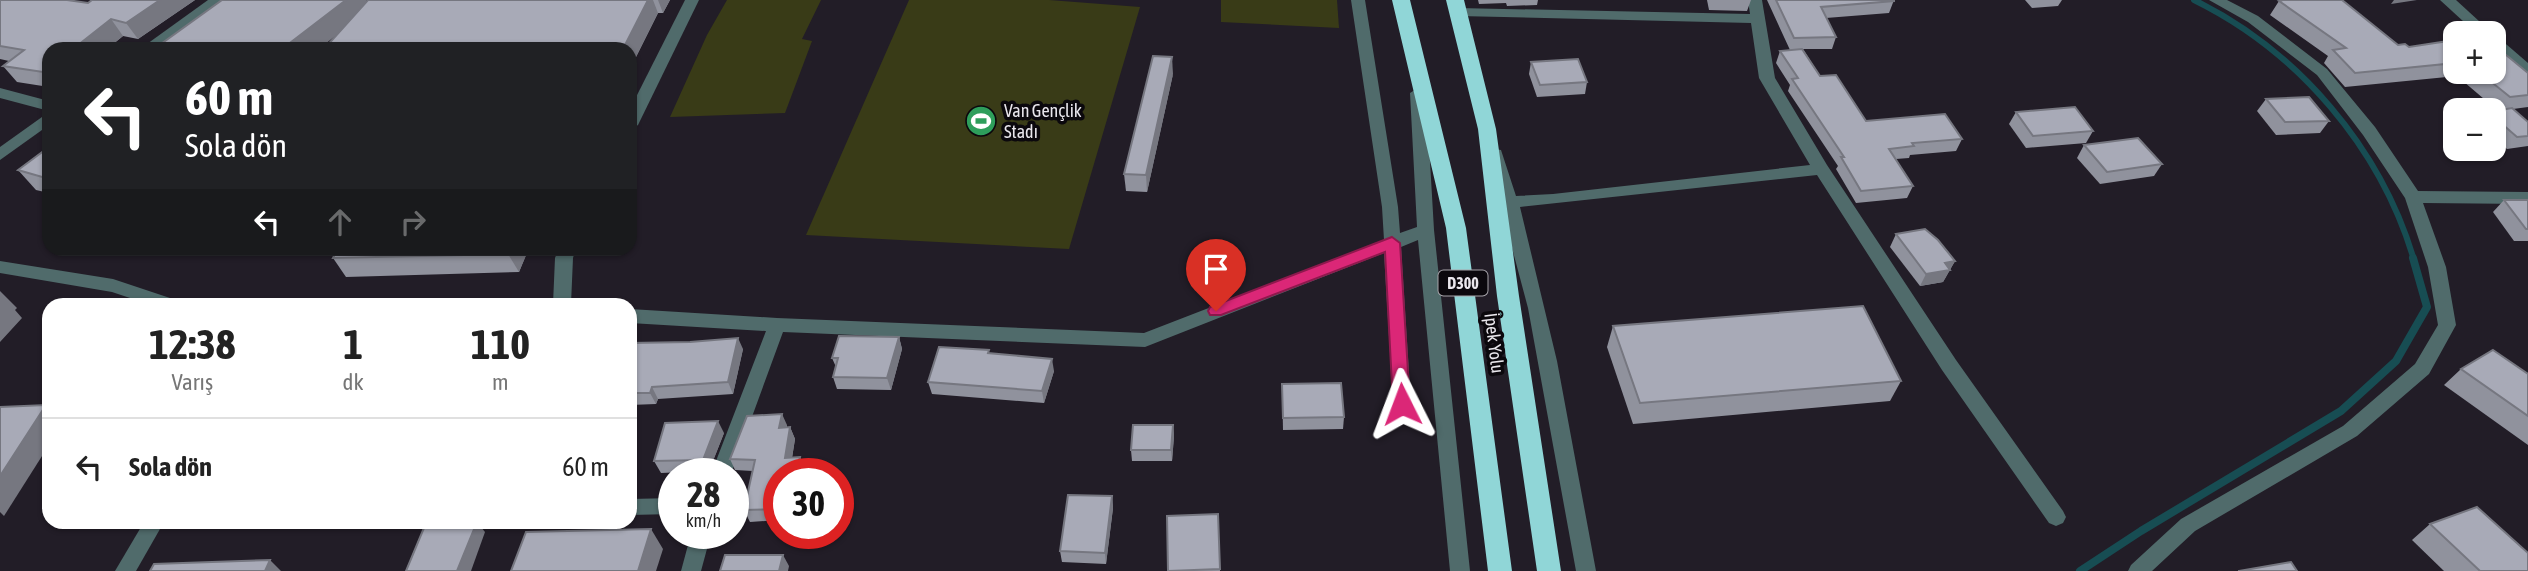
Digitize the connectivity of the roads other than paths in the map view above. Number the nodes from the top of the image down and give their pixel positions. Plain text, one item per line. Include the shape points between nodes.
1 (218, 0) edge
2 (692, 0) edge
3 (1358, 0) edge
4 (1401, 0) edge
5 (1755, 0) edge
6 (2216, 0) edge
7 (2447, 0) edge
8 (1457, 6) edge
9 (1756, 19) junction
10 (2471, 21) edge
11 (157, 42) edge
12 (2506, 52) edge
13 (1417, 69) junction
14 (2528, 71) edge
15 (0, 93) edge
16 (42, 104) edge
17 (637, 111) edge
18 (42, 122) edge
19 (1487, 129) junction
20 (0, 155) edge
21 (1821, 169) junction
22 (2413, 197) junction
23 (2528, 198) edge
24 (1511, 202) junction
25 (1426, 230) junction
26 (1392, 243) junction
27 (565, 256) edge
28 (0, 267) edge
29 (149, 298) edge
30 (562, 298) edge
31 (637, 316) edge
32 (777, 325) junction
33 (1402, 404) dead end
34 (727, 458) edge
35 (658, 506) edge
36 (637, 507) edge
37 (2056, 517) dead end
38 (150, 529) edge
39 (697, 549) edge
40 (125, 571) edge
41 (691, 571) edge
42 (1460, 571) edge
43 (1500, 571) edge
44 (1549, 571) edge
45 (1586, 571) edge
46 (2138, 571) edge

1 - 11 street
2 - 17 street
3 - 26 street
4 - 13 highway, İpek Yolu / D300
5 - 9 street
6 - 22 street via 2253,19 2322,72
7 - 10 street
8 - 9 street
8 - 19 highway, İpek Yolu / D300
9 - 21 street via 1767,78
12 - 14 street
13 - 25 street
13 - 43 highway, İpek Yolu / D300 via 1456,228
15 - 16 street
18 - 20 street
19 - 24 street
19 - 44 highway, İpek Yolu / D300
21 - 24 street
21 - 37 street via 1949,365
22 - 23 street
22 - 46 street via 2437,267 2447,325 2422,369 2350,431 2188,526
24 - 45 street via 1553,387
25 - 26 street
25 - 42 street
26 - 32 street via 1145,340
26 - 33 street
27 - 30 street
28 - 29 street via 113,286
31 - 32 street
32 - 34 street
35 - 36 street
38 - 40 street
39 - 41 street

